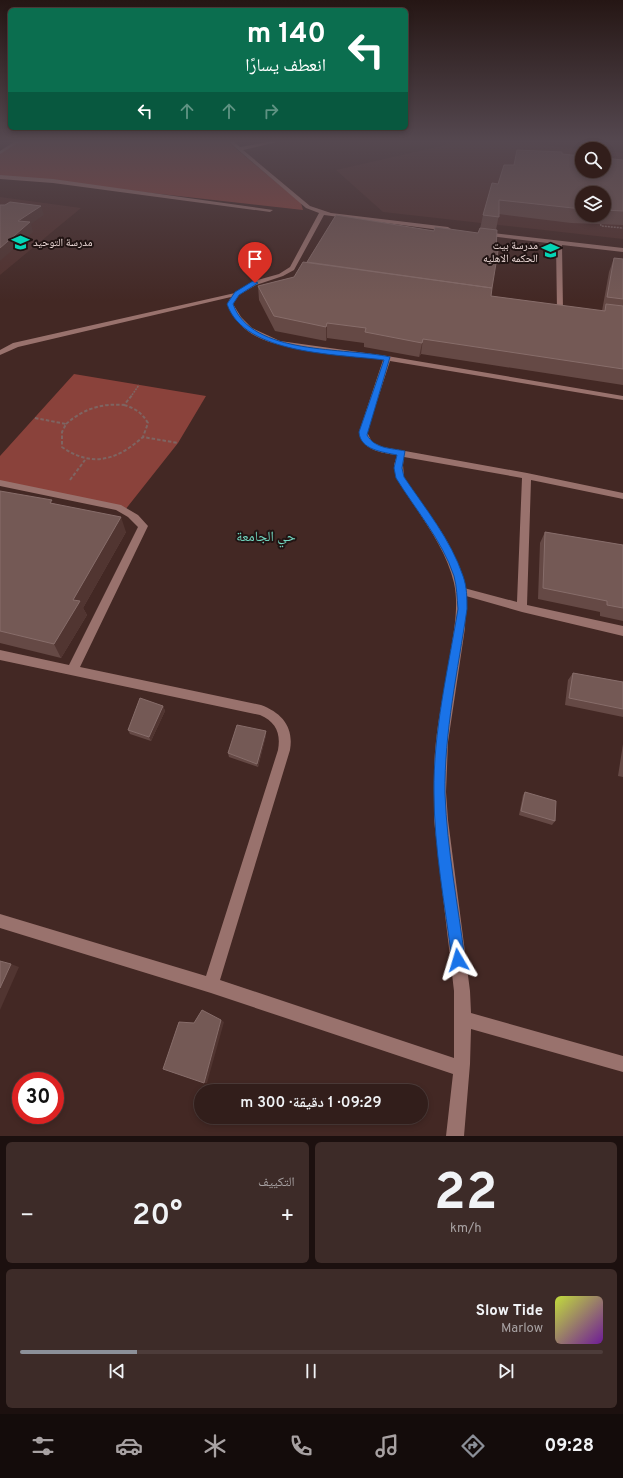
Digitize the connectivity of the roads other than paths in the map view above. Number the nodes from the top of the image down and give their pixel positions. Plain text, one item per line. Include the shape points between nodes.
1 (158, 195) edge
2 (292, 195) edge
3 (270, 210) dead end
4 (322, 212) junction
5 (458, 231) edge
6 (474, 233) edge
7 (559, 243) junction
8 (623, 250) edge
9 (289, 271) junction
10 (297, 272) edge
11 (237, 294) junction
12 (553, 309) edge
13 (560, 310) junction
14 (568, 311) edge
15 (0, 353) edge
16 (388, 358) junction
17 (623, 398) edge
18 (402, 453) junction
19 (527, 476) junction
20 (0, 483) edge
21 (623, 496) edge
22 (462, 591) junction
23 (522, 608) junction
24 (623, 631) edge
25 (0, 655) edge
26 (72, 671) junction
27 (0, 920) edge
28 (211, 985) junction
29 (464, 1019) junction
30 (623, 1064) edge
31 (461, 1069) junction
32 (455, 1136) edge

1 - 3 street
2 - 4 street via 301,203
4 - 5 street
4 - 9 street via 296,258 296,264
6 - 7 street
7 - 8 street
7 - 13 street
9 - 10 street
9 - 11 street via 255,283
11 - 15 street via 16,345
11 - 16 street via 230,304 233,313 240,322 263,338 298,347
12 - 13 street
13 - 14 street
16 - 17 street
16 - 18 street via 363,435 367,442 376,448
18 - 19 street
18 - 22 street via 398,468 400,478 452,560
19 - 21 street
19 - 23 street
20 - 26 street via 118,507 143,526
22 - 23 street
22 - 29 street via 461,621 442,742 440,792
23 - 24 street
25 - 26 street
26 - 28 street via 261,710 277,718 282,725 286,742 284,750
27 - 28 street
28 - 31 street
29 - 30 street
29 - 31 street
31 - 32 street

